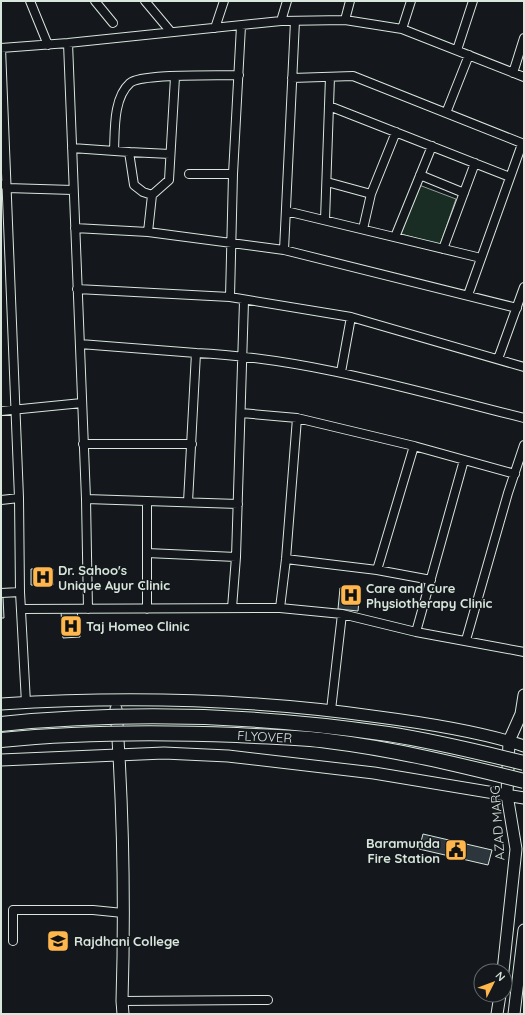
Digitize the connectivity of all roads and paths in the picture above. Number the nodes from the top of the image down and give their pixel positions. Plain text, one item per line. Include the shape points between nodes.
1 (30, 1) edge
2 (95, 1) edge
3 (145, 1) edge
4 (224, 1) edge
5 (288, 1) edge
6 (350, 1) edge
7 (411, 1) edge
8 (473, 1) edge
9 (345, 20) junction
10 (281, 21) junction
11 (295, 21) junction
12 (113, 23) dead end
13 (241, 26) junction
14 (215, 28) junction
15 (402, 29) junction
16 (171, 32) junction
17 (524, 38) edge
18 (68, 43) junction
19 (48, 45) junction
20 (457, 50) junction
21 (469, 55) junction
22 (2, 61) edge
23 (513, 73) junction
24 (239, 75) junction
25 (175, 77) junction
26 (330, 77) junction
27 (524, 77) edge
28 (292, 78) junction
29 (329, 106) junction
30 (446, 113) junction
31 (396, 132) junction
32 (523, 144) edge
33 (432, 146) junction
34 (72, 148) junction
35 (114, 151) junction
36 (129, 152) junction
37 (170, 154) junction
38 (475, 163) junction
39 (189, 174) dead end
40 (233, 174) junction
41 (420, 175) junction
42 (510, 177) junction
43 (1, 181) edge
44 (326, 182) junction
45 (7, 188) junction
46 (74, 190) junction
47 (464, 193) junction
48 (372, 194) junction
49 (152, 195) junction
50 (286, 211) junction
51 (325, 220) junction
52 (75, 228) junction
53 (364, 229) junction
54 (148, 232) junction
55 (395, 237) junction
56 (232, 242) junction
57 (443, 249) junction
58 (284, 250) junction
59 (481, 258) junction
60 (524, 287) edge
61 (77, 289) junction
62 (468, 295) junction
63 (230, 297) junction
64 (244, 301) junction
65 (517, 308) junction
66 (351, 317) junction
67 (80, 344) junction
68 (196, 353) junction
69 (242, 357) junction
70 (498, 359) junction
71 (524, 367) edge
72 (340, 372) junction
73 (82, 403) junction
74 (15, 409) junction
75 (1, 411) edge
76 (241, 413) junction
77 (297, 418) junction
78 (524, 418) edge
79 (83, 444) junction
80 (192, 444) junction
81 (414, 446) junction
82 (524, 446) edge
83 (464, 460) junction
84 (515, 474) junction
85 (19, 498) junction
86 (86, 499) junction
87 (1, 500) edge
88 (147, 501) junction
89 (188, 502) junction
90 (238, 504) junction
91 (147, 552) junction
92 (236, 557) junction
93 (286, 559) junction
94 (377, 570) junction
95 (431, 580) junction
96 (20, 592) junction
97 (1, 593) edge
98 (147, 608) junction
99 (232, 608) junction
100 (280, 608) junction
101 (21, 609) junction
102 (88, 609) junction
103 (342, 614) junction
104 (416, 632) junction
105 (466, 640) junction
106 (524, 652) edge
107 (524, 695) edge
108 (115, 701) junction
109 (26, 703) junction
110 (1, 704) edge
111 (331, 710) junction
112 (521, 714) junction
113 (1, 724) edge
114 (524, 728) edge
115 (1, 740) edge
116 (509, 741) junction
117 (524, 746) edge
118 (119, 754) junction
119 (1, 760) edge
120 (524, 763) edge
121 (524, 781) edge
122 (507, 795) junction
123 (524, 798) edge
124 (123, 912) junction
125 (524, 930) edge
126 (13, 941) dead end
127 (504, 963) edge
128 (268, 1000) dead end
129 (122, 1001) junction
130 (499, 1003) edge
131 (123, 1014) edge
132 (497, 1014) edge
133 (514, 1014) edge

1 - 19 street
2 - 12 street
3 - 16 street
4 - 14 street
5 - 10 street
6 - 9 street
7 - 15 street
8 - 20 street
9 - 11 street
9 - 15 street
10 - 11 street
10 - 13 street
11 - 28 street
13 - 14 street
13 - 24 street
14 - 16 street
15 - 20 street
16 - 18 street
17 - 23 street
18 - 19 street
18 - 34 street
19 - 22 street via 2,48
20 - 21 street
21 - 23 street
21 - 30 street
22 - 45 street
23 - 27 street
24 - 25 street
24 - 40 street
25 - 35 street via 136,79 125,88 115,124
25 - 37 street
26 - 28 street
26 - 29 street
26 - 30 street via 353,76
28 - 50 street
29 - 31 street
29 - 44 street
30 - 32 street
31 - 33 street
31 - 48 street
32 - 42 street
33 - 38 street
33 - 41 street
34 - 35 street
34 - 46 street
35 - 36 street
36 - 37 street
36 - 49 street via 134,185
37 - 49 street via 169,180
38 - 42 street
38 - 47 street
39 - 40 street
40 - 56 street
41 - 47 street
41 - 55 street
42 - 59 street
43 - 45 street
44 - 48 street
44 - 51 street
45 - 46 street
45 - 74 street
46 - 52 street
47 - 57 street
48 - 53 street
49 - 54 street
50 - 51 street
50 - 58 street
51 - 53 street
52 - 54 street
52 - 61 street
53 - 55 street
54 - 56 street
55 - 57 street
56 - 58 street
56 - 63 street
57 - 59 street
58 - 62 street
59 - 62 street
60 - 65 street
61 - 63 street
61 - 67 street
62 - 65 street
63 - 64 street
64 - 66 street
64 - 69 street
65 - 70 street
66 - 70 street
66 - 72 street
67 - 68 street
67 - 73 street
68 - 69 street
68 - 80 street
69 - 72 street
69 - 76 street
70 - 71 street
72 - 78 street
73 - 74 street
73 - 79 street
74 - 75 street
74 - 85 street
76 - 77 street
76 - 90 street
77 - 81 street
77 - 93 street
79 - 80 street
79 - 86 street
80 - 89 street
81 - 83 street
81 - 94 street
82 - 84 street
83 - 84 street
83 - 95 street
84 - 105 street
85 - 87 street
85 - 96 street
86 - 88 street
86 - 102 street
88 - 89 street
88 - 91 street
89 - 90 street
90 - 92 street
91 - 92 street
91 - 98 street
92 - 99 street
93 - 94 street
93 - 100 street
94 - 95 street
95 - 104 street
96 - 97 street
96 - 101 street
98 - 99 street
98 - 102 street
99 - 100 street
100 - 103 street
101 - 102 street
101 - 109 street
103 - 104 street
103 - 111 street
104 - 105 street
105 - 106 street
107 - 112 street
108 - 109 street
108 - 111 street via 199,700
108 - 118 street
109 - 110 street
111 - 116 street via 418,722
112 - 114 street
112 - 116 street, AZAD MARG
113 - 120 highway, FLYOVER, bridge via 141,717 266,721 389,734
115 - 121 highway, FLYOVER, bridge via 80,733 136,732 327,741 465,766
116 - 117 street
116 - 122 street, AZAD MARG
118 - 119 street
118 - 122 street via 228,756 374,773
118 - 124 street
122 - 123 street
122 - 127 street, AZAD MARG via 516,849
124 - 126 street via 13,910
124 - 129 street
125 - 133 street
128 - 129 street
129 - 131 street
130 - 132 street

